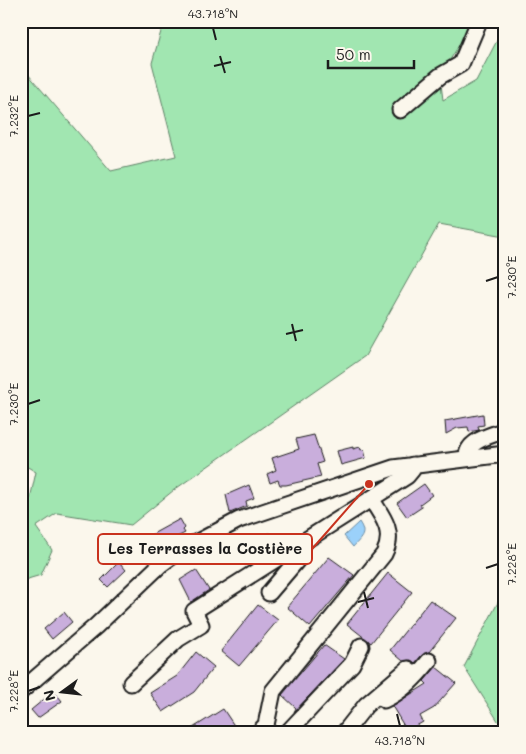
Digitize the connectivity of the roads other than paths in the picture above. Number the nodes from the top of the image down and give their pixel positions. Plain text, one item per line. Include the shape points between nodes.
1 (479, 21) edge
2 (400, 110) dead end
3 (505, 430) edge
4 (505, 454) edge
5 (467, 458) junction
6 (413, 465) junction
7 (371, 499) junction
8 (294, 548) junction
9 (269, 592) dead end
10 (361, 646) dead end
11 (429, 661) dead end
12 (408, 669) dead end
13 (131, 683) dead end
14 (21, 691) edge
15 (366, 705) junction
16 (258, 733) edge
17 (287, 733) edge
18 (344, 733) edge

1 - 2 street via 461,64 440,76
3 - 5 street via 472,444
4 - 5 street
5 - 6 street
6 - 7 street via 410,474
6 - 14 street via 368,476 255,514 175,554
7 - 8 street
7 - 16 street via 388,527 389,545 273,691 266,724
8 - 9 street via 298,559
8 - 13 street via 194,611 201,625 178,639
10 - 17 street via 352,664
11 - 15 street via 395,694
12 - 15 street
15 - 18 street

